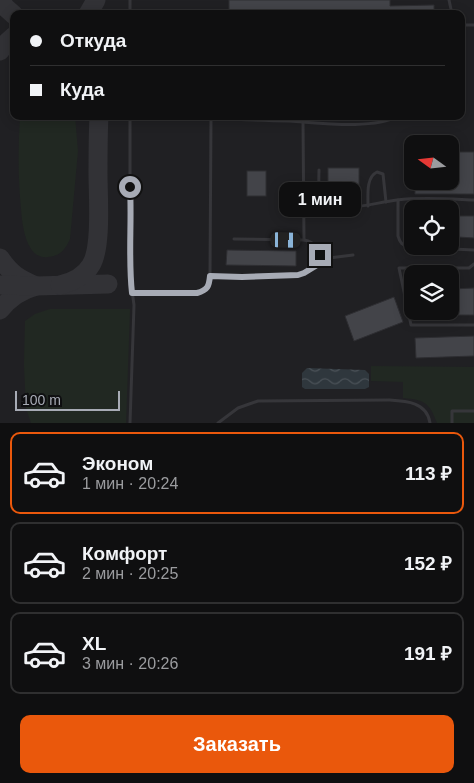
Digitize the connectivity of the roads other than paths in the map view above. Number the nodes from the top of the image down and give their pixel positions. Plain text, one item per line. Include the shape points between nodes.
1 (130, 120) edge
2 (211, 120) edge
3 (270, 120) edge
4 (391, 120) edge
5 (303, 122) junction
6 (319, 170) dead end
7 (398, 200) junction
8 (474, 200) edge
9 (386, 202) junction
10 (368, 206) junction
11 (234, 239) dead end
12 (304, 240) junction
13 (474, 250) edge
14 (353, 255) dead end
15 (322, 262) junction
16 (474, 264) edge
17 (210, 276) junction
18 (132, 293) junction
19 (474, 325) edge
20 (474, 411) edge
21 (130, 423) edge
22 (218, 423) edge
23 (430, 423) edge
24 (452, 423) edge

1 - 18 lane
2 - 17 lane
3 - 5 lane
4 - 5 lane via 359,124
5 - 12 lane
6 - 10 lane via 319,199 325,207
7 - 8 lane
7 - 9 lane
7 - 13 lane via 398,236 402,245
9 - 10 lane
9 - 10 lane via 383,174 377,172 370,179
11 - 12 lane
12 - 15 lane via 318,249
14 - 15 lane
15 - 17 lane via 298,275
16 - 19 lane via 469,268 399,268 411,325
17 - 18 lane via 204,292
18 - 21 lane
20 - 24 lane via 452,411
22 - 23 lane via 238,408 258,401 389,400 421,406

